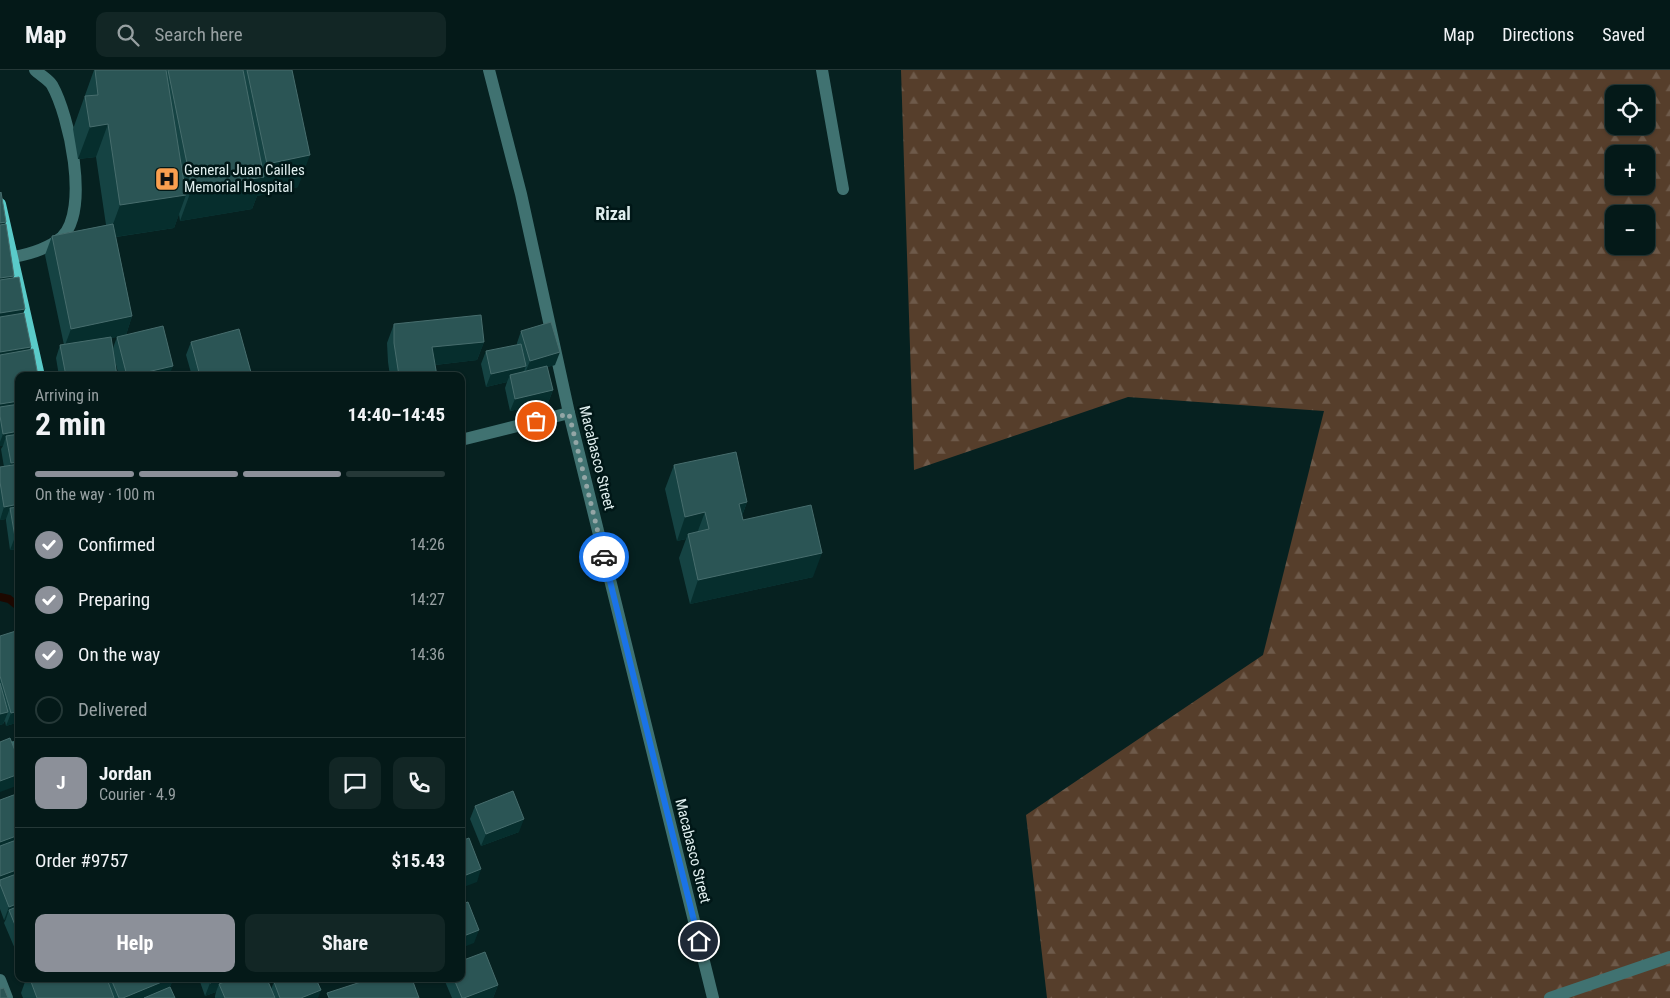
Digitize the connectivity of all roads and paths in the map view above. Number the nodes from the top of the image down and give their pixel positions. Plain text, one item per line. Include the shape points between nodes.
1 (35, 70) edge
2 (489, 70) edge
3 (822, 70) edge
4 (844, 189) dead end
5 (0, 204) edge
6 (13, 257) junction
7 (38, 372) edge
8 (569, 414) junction
9 (465, 439) edge
10 (15, 747) edge
11 (0, 750) edge
12 (1670, 957) edge
13 (0, 980) edge
14 (7, 998) edge
15 (713, 998) edge
16 (1550, 998) edge

1 - 6 street via 50,83 60,102 77,189 74,213 63,235 46,248
2 - 8 street, Macabasco Street via 521,194
3 - 4 street
5 - 6 main road
6 - 7 main road
8 - 9 street
8 - 15 street, Macabasco Street
10 - 11 street
12 - 16 street
13 - 14 street

